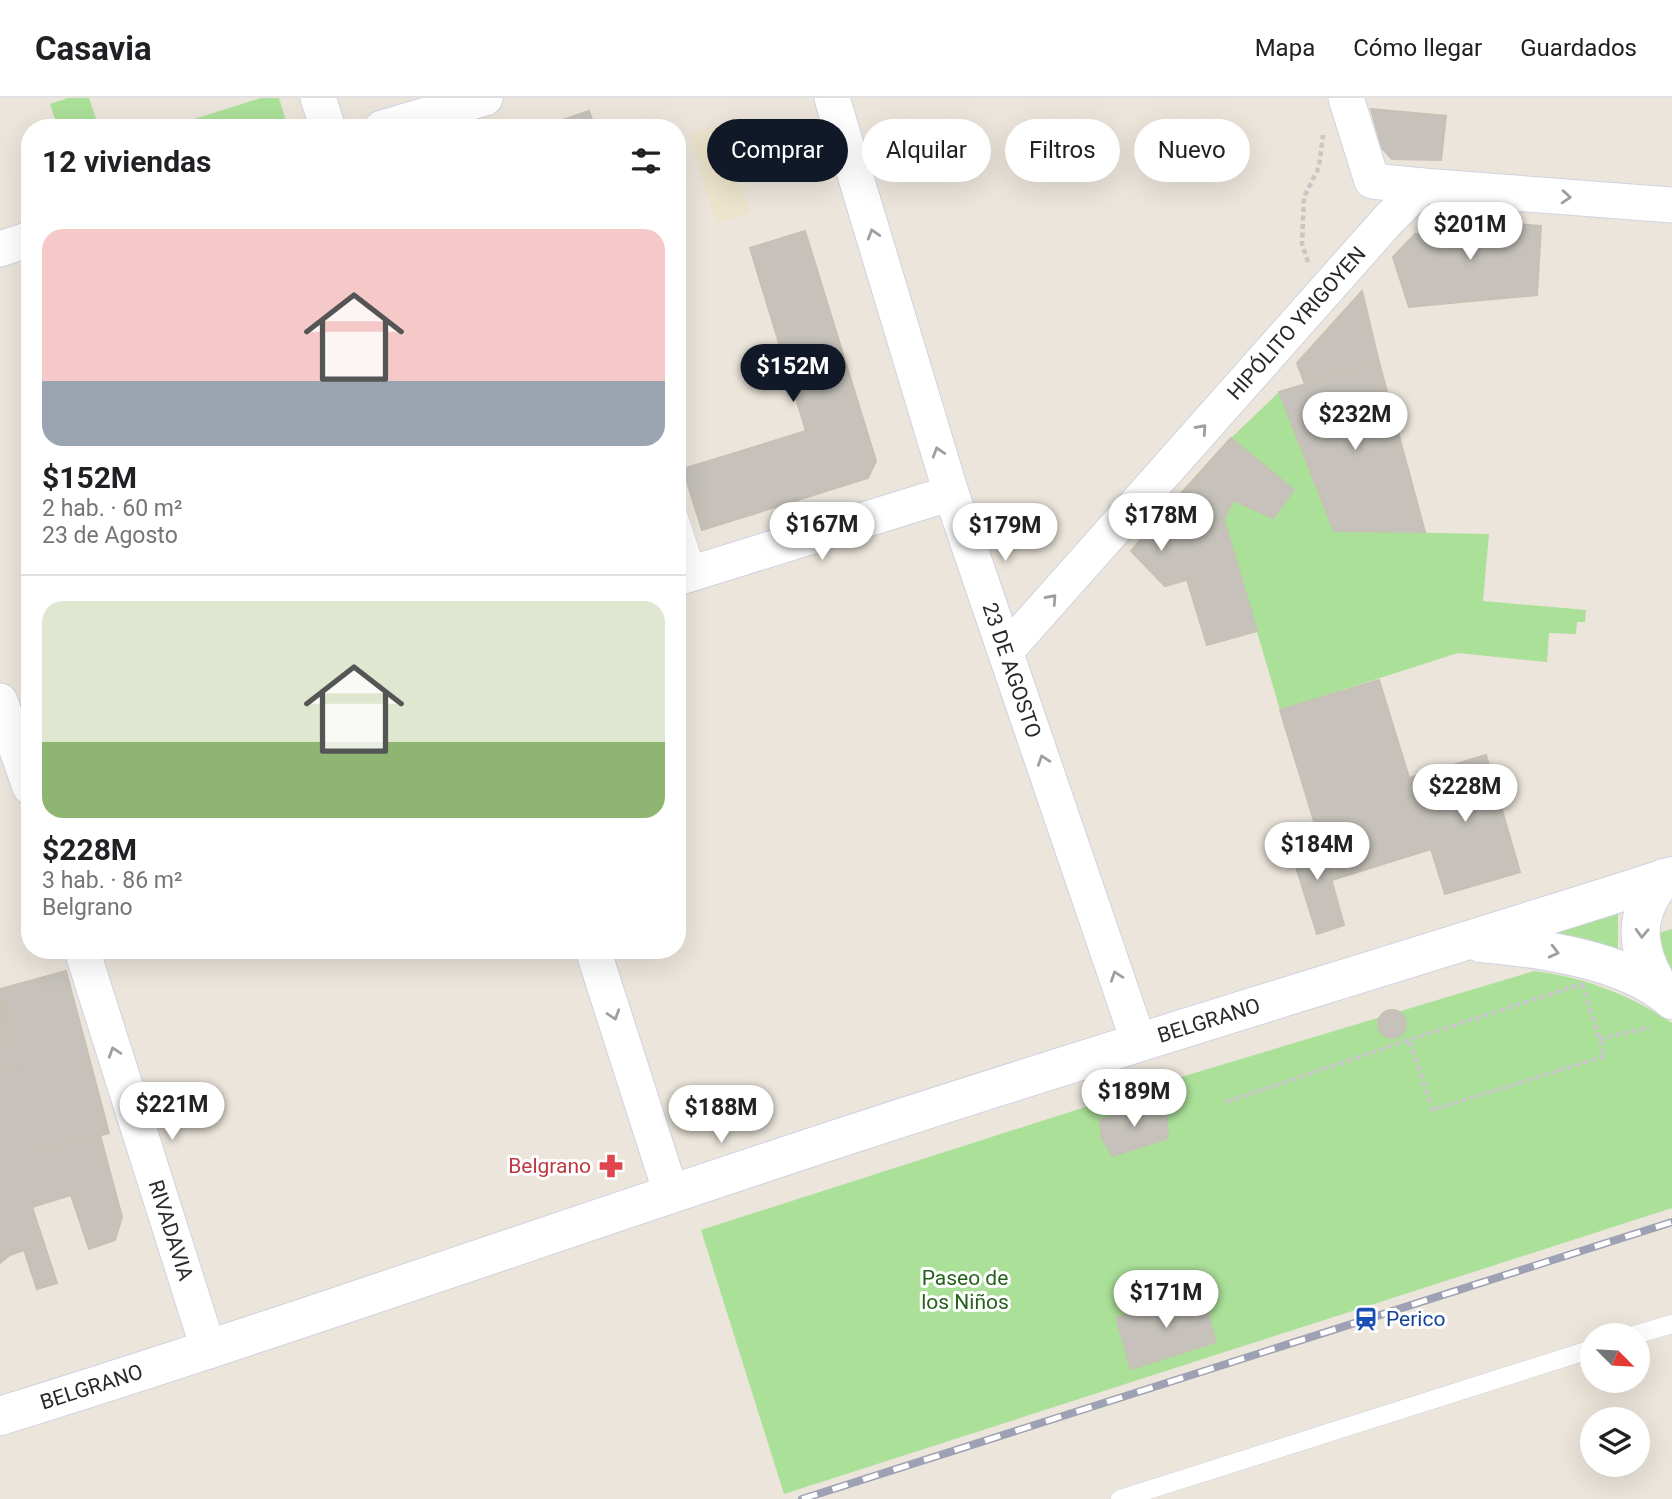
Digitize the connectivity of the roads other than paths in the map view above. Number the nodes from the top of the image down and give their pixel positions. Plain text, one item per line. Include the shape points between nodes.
1 (318, 98) edge
2 (485, 98) edge
3 (832, 98) edge
4 (1346, 98) edge
5 (325, 119) edge
6 (413, 119) edge
7 (1372, 181) junction
8 (1422, 186) junction
9 (1672, 205) edge
10 (1388, 220) junction
11 (21, 242) edge
12 (0, 249) edge
13 (951, 494) junction
14 (687, 575) edge
15 (1006, 651) junction
16 (0, 701) edge
17 (20, 771) edge
18 (1668, 877) edge
19 (1462, 942) junction
20 (85, 959) edge
21 (596, 959) edge
22 (1663, 1004) edge
23 (1138, 1040) junction
24 (671, 1193) junction
25 (1672, 1324) edge
26 (1650, 1331) edge
27 (209, 1351) junction
28 (1580, 1353) edge
29 (0, 1416) edge
30 (1120, 1499) edge

1 - 5 street
2 - 6 street
13 -> 3 street, 23 DE AGOSTO
4 - 7 street
7 - 8 street
7 - 10 street
8 -> 9 street
8 - 10 street, HIPÓLITO YRIGOYEN
15 -> 10 street, HIPÓLITO YRIGOYEN
11 - 12 street
13 - 14 street
13 - 15 street, 23 DE AGOSTO
23 -> 15 street, 23 DE AGOSTO
16 - 17 street
18 - 19 main road, BELGRANO
18 -> 22 main road via 1646,903 1641,925 1642,958
19 -> 22 main road, BELGRANO via 1548,949 1605,966
19 - 23 main road, BELGRANO
27 -> 20 street, RIVADAVIA
21 -> 24 street
23 - 24 main road, BELGRANO
24 - 27 main road, BELGRANO
25 - 26 lane
27 - 29 main road, BELGRANO
28 - 30 lane

